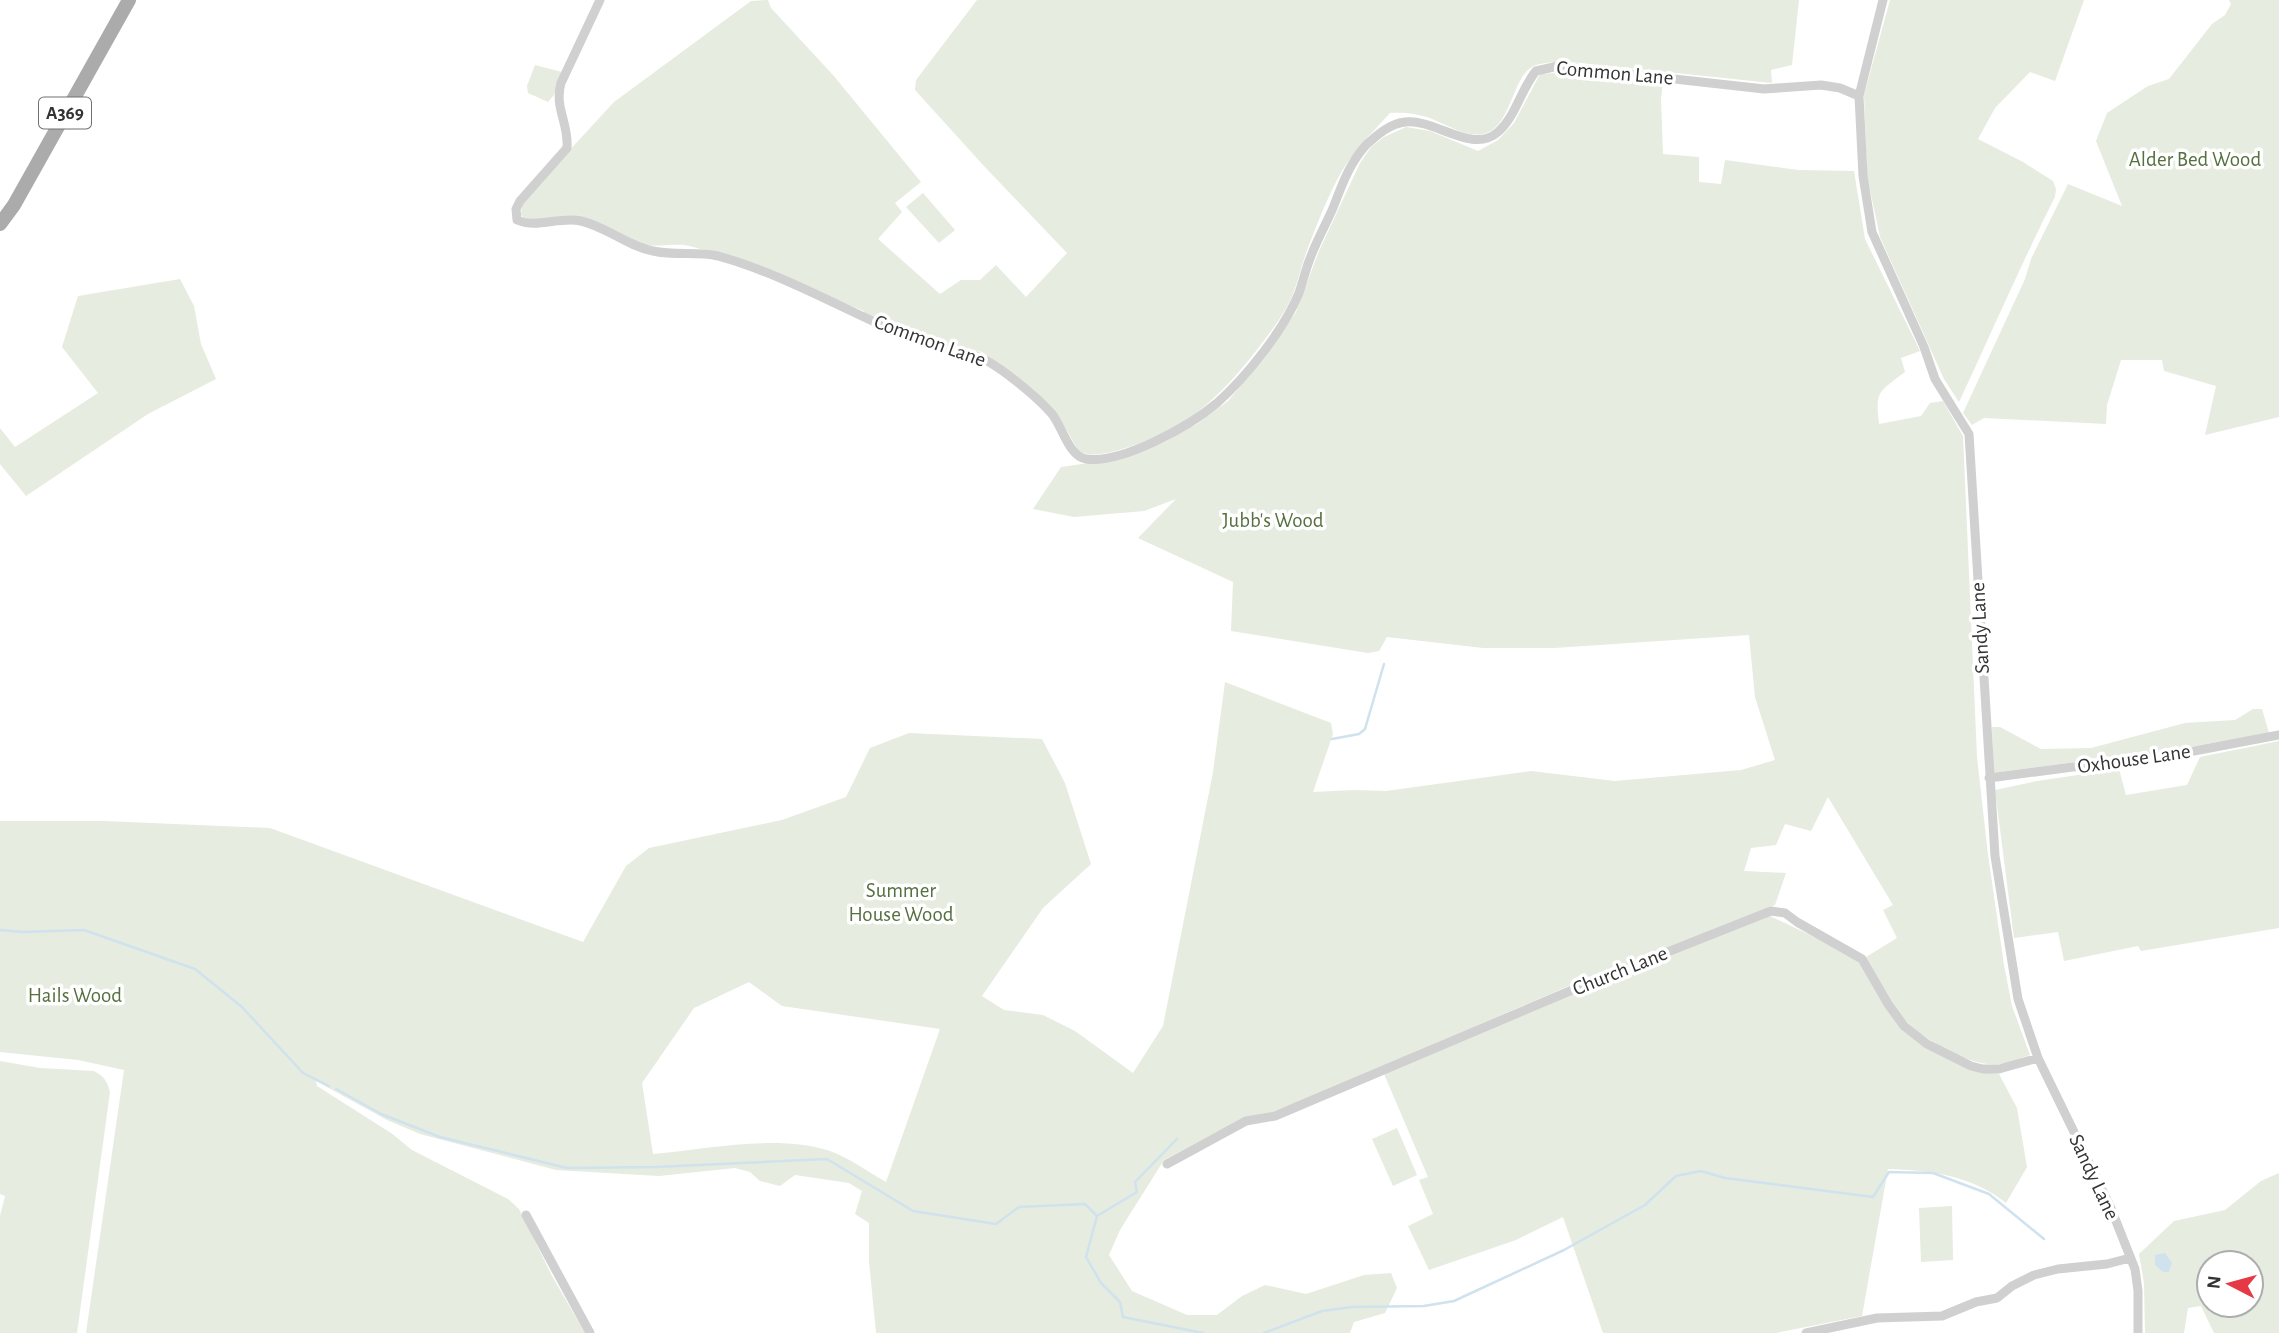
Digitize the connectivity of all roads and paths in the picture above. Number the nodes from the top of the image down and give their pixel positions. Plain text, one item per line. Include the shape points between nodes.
1 (129, 0) edge
2 (600, 0) edge
3 (1883, 0) edge
4 (1859, 96) junction
5 (0, 224) edge
6 (2279, 735) edge
7 (1989, 778) junction
8 (2038, 1058) junction
9 (1167, 1164) dead end
10 (526, 1215) dead end
11 (2130, 1258) junction
12 (590, 1333) edge
13 (1807, 1333) edge
14 (2138, 1333) edge

1 - 5 main road, A369
2 - 4 street, Common Lane via 557,96 567,148 520,201 517,220 530,224 578,220 657,252 718,256 772,274 928,345 977,355 1052,414 1077,456 1086,459 1119,454 1178,430 1236,385 1298,296 1354,160 1379,132 1395,124 1416,122 1466,138 1488,138 1506,124 1536,71 1558,66 1764,89 1821,85
3 - 4 street, Sandy Lane
4 - 7 street, Sandy Lane via 1863,176 1872,232 1935,379 1969,434
6 - 7 street, Oxhouse Lane
7 - 8 street, Sandy Lane via 2008,944 2018,999
8 - 9 street, Church Lane via 1983,1069 1927,1044 1904,1026 1862,959 1784,913 1772,911 1275,1116 1246,1122
8 - 11 street, Sandy Lane via 2110,1206
10 - 12 street
11 - 13 street via 2034,1275 1997,1298 1942,1315 1877,1318
11 - 14 street, Sandy Lane via 2138,1291

